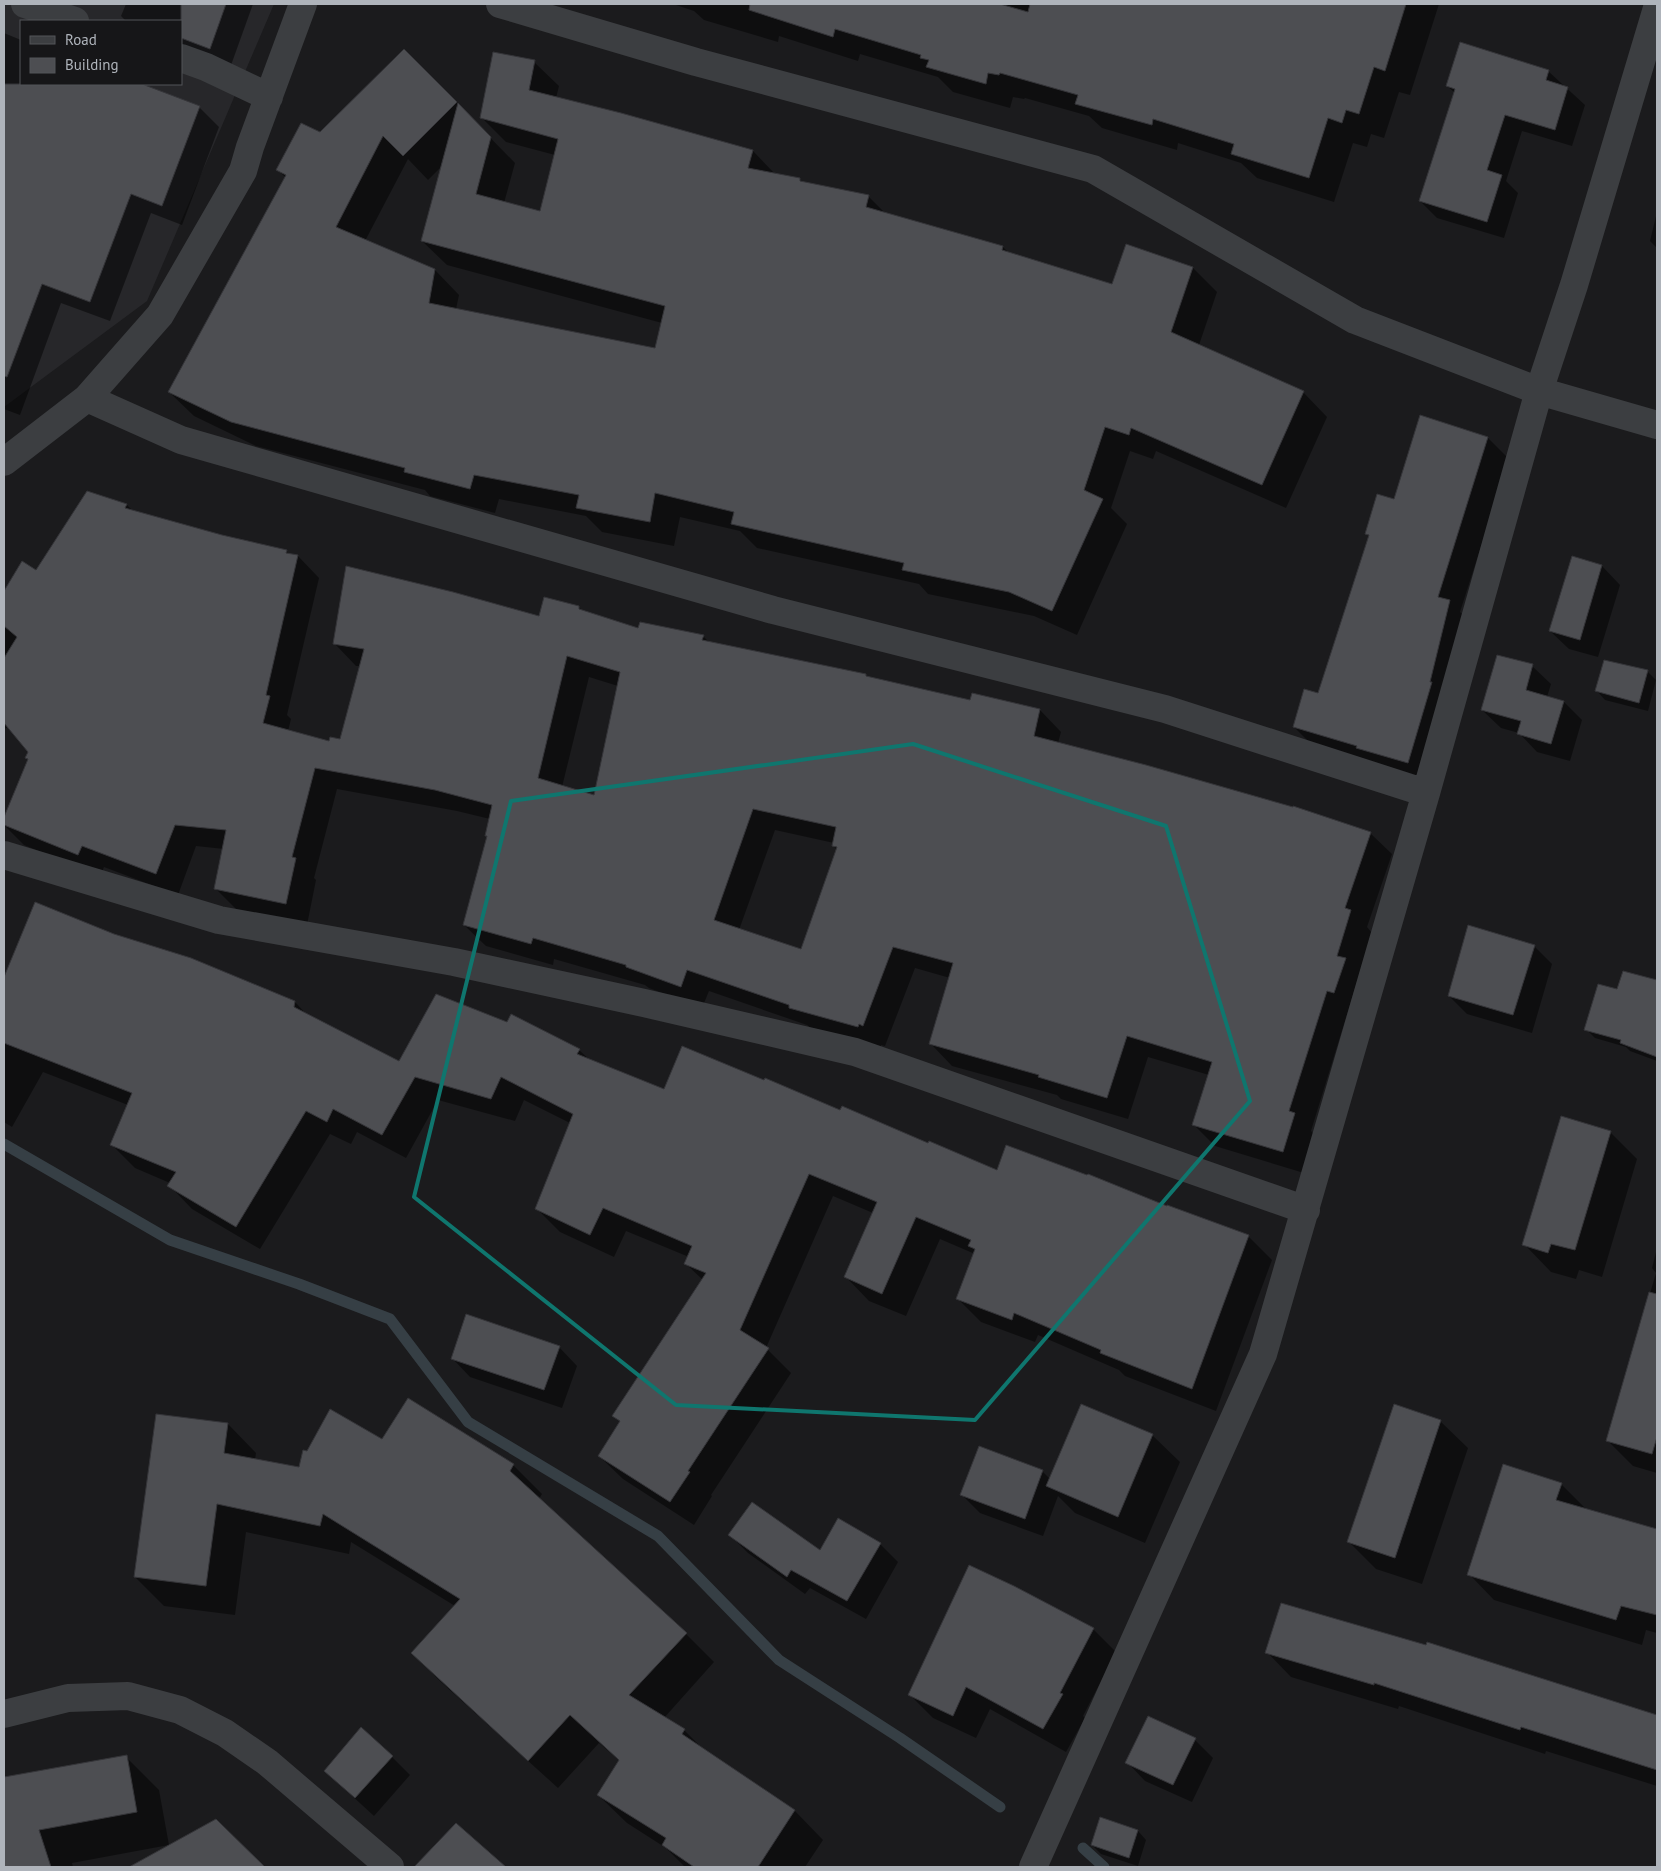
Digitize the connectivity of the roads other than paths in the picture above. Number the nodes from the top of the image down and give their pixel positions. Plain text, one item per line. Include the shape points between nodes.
1 (25, 4) edge
2 (303, 4) edge
3 (500, 4) edge
4 (1657, 8) edge
5 (72, 20) edge
6 (1651, 52) edge
7 (182, 58) edge
8 (269, 97) junction
9 (1539, 390) junction
10 (87, 398) junction
11 (1657, 425) edge
12 (4, 462) edge
13 (1426, 793) junction
14 (4, 855) edge
15 (1306, 1210) junction
16 (4, 1714) edge
17 (390, 1867) edge
18 (1033, 1867) edge

1 - 5 street
2 - 8 street
3 - 9 street via 696,62 1093,169 1355,320
4 - 6 street
6 - 9 street
7 - 8 street
8 - 10 street via 243,171 160,315
9 - 11 street
9 - 13 street
10 - 12 street
10 - 13 street via 181,440 773,610 1165,709
13 - 15 street
14 - 15 street via 219,920 454,962 855,1052
15 - 18 street via 1263,1354
16 - 17 street via 68,1698 128,1696 180,1710 225,1733 267,1762

